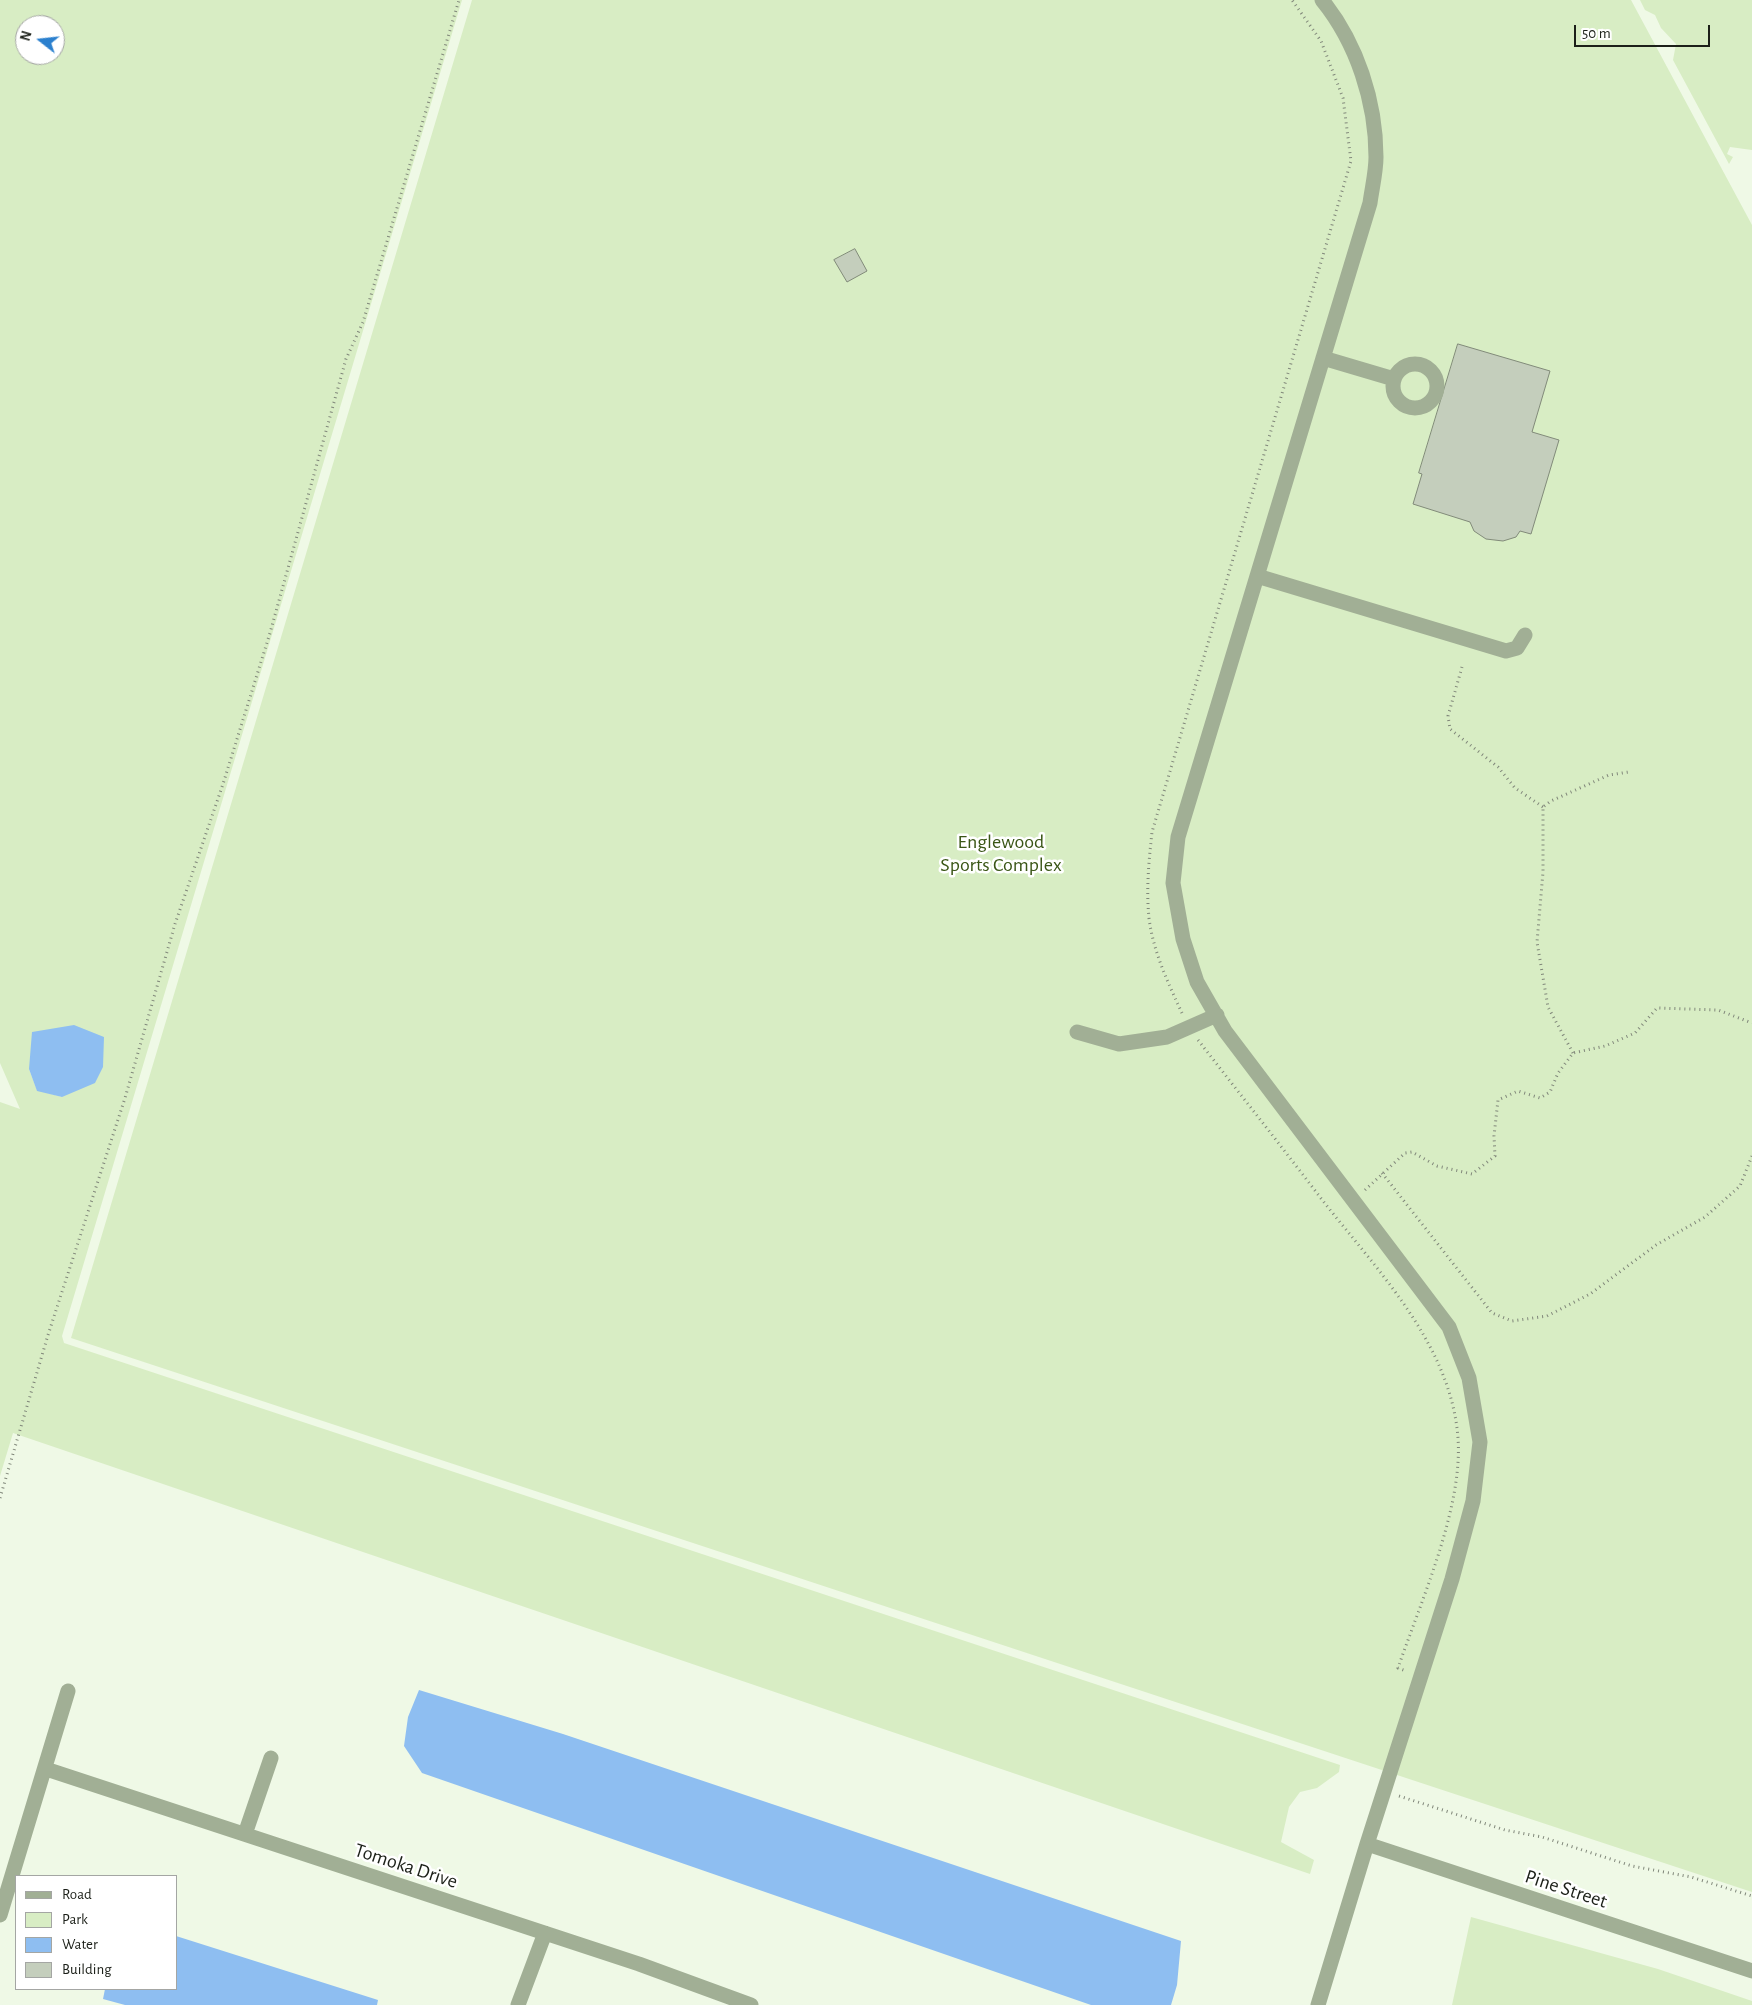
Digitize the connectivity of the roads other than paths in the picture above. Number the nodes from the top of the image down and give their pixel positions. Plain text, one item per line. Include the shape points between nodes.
1 (1322, 0) edge
2 (1323, 358) junction
3 (1394, 380) dead end
4 (1257, 576) junction
5 (1525, 635) dead end
6 (1217, 1015) junction
7 (1077, 1032) dead end
8 (68, 1691) dead end
9 (271, 1758) dead end
10 (46, 1769) junction
11 (245, 1834) junction
12 (1367, 1844) junction
13 (0, 1915) edge
14 (545, 1933) junction
15 (1752, 1971) edge
16 (518, 2005) edge
17 (751, 2005) edge
18 (1318, 2005) edge

1 - 2 street via 1356,54 1371,106 1376,158 1370,203
2 - 3 street
2 - 4 street
4 - 5 street via 1506,652 1517,648
4 - 6 street via 1178,837 1173,883 1183,939 1197,982
6 - 7 street via 1167,1037 1119,1044
6 - 12 street via 1449,1327 1469,1378 1480,1442 1473,1501 1452,1579
8 - 10 street
9 - 11 street
10 - 11 street, Tomoka Drive
10 - 13 street
11 - 14 street, Tomoka Drive
12 - 15 street, Pine Street
12 - 18 street
14 - 16 street
14 - 17 street, Tomoka Drive

